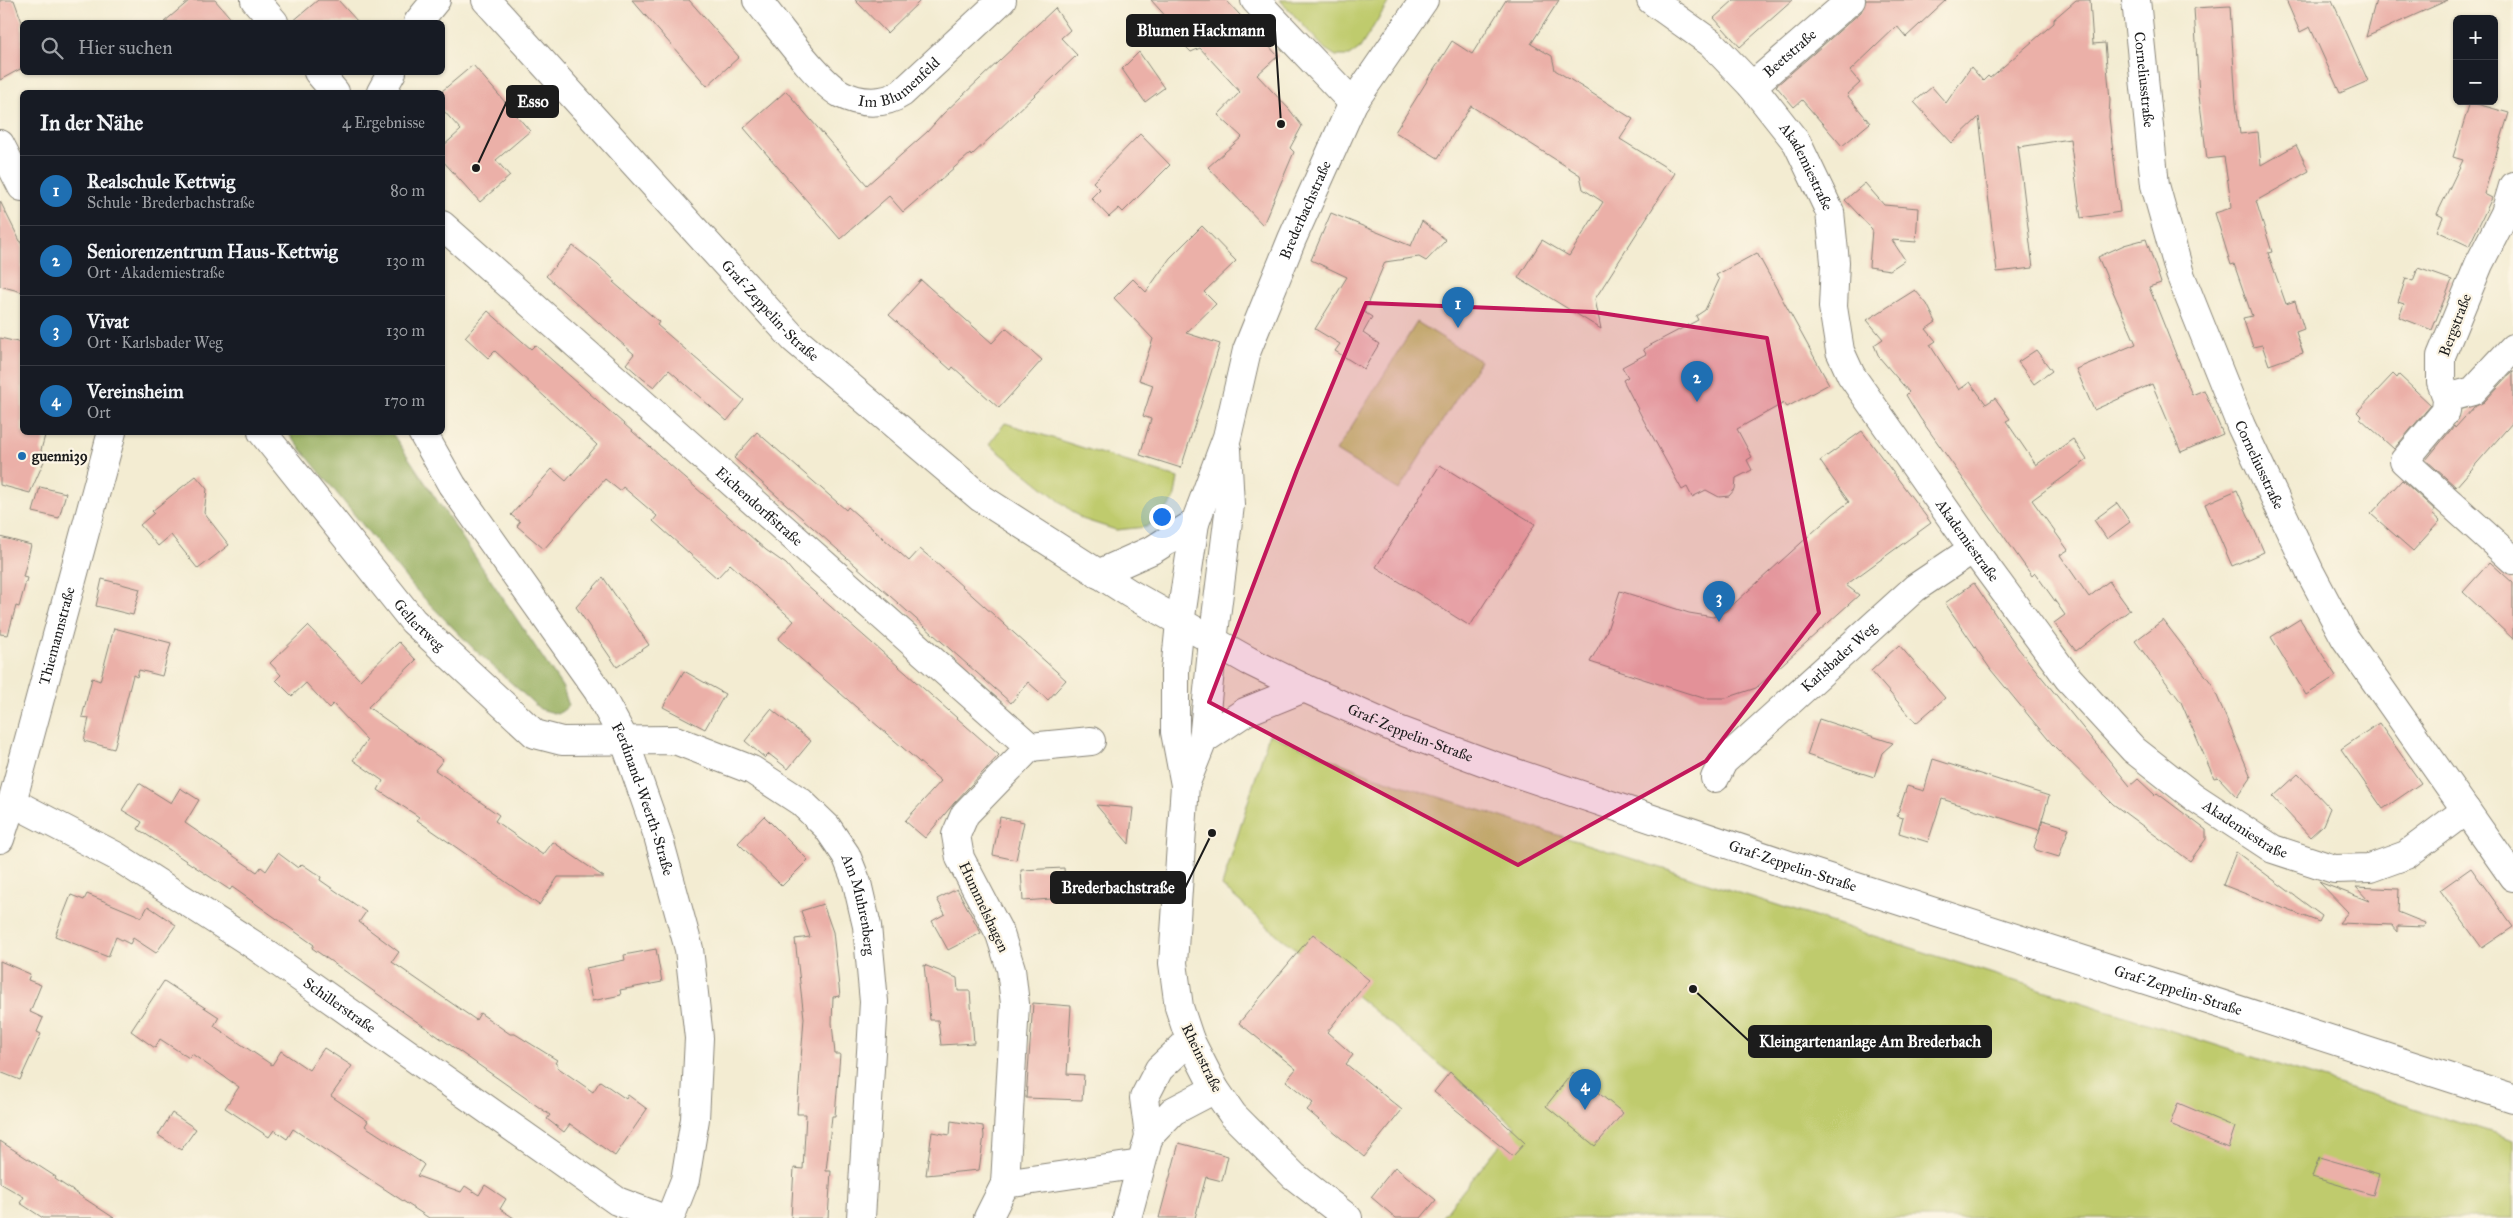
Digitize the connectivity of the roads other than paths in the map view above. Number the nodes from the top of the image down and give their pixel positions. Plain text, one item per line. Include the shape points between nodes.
1 (255, 0) edge
2 (436, 0) edge
3 (486, 0) edge
4 (757, 0) edge
5 (1002, 0) edge
6 (1256, 0) edge
7 (1424, 0) edge
8 (1651, 0) edge
9 (1851, 0) edge
10 (2136, 0) edge
11 (272, 20) edge
12 (420, 20) edge
13 (321, 75) edge
14 (390, 75) edge
15 (1752, 86) junction
16 (333, 90) edge
17 (382, 90) edge
18 (1353, 103) junction
19 (0, 144) edge
20 (20, 183) edge
21 (2513, 186) edge
22 (445, 228) edge
23 (2513, 348) edge
24 (2447, 398) junction
25 (111, 435) edge
26 (264, 435) edge
27 (424, 435) edge
28 (1226, 437) junction
29 (1195, 523) junction
30 (1973, 549) junction
31 (2513, 560) edge
32 (1098, 574) junction
33 (1180, 623) junction
34 (1212, 641) junction
35 (1304, 688) junction
36 (624, 739) junction
37 (1203, 740) junction
38 (1091, 741) dead end
39 (1030, 747) junction
40 (1715, 778) dead end
41 (1185, 785) junction
42 (12, 802) junction
43 (2466, 810) junction
44 (0, 839) edge
45 (2513, 877) edge
46 (1190, 1040) junction
47 (1215, 1089) junction
48 (2513, 1098) edge
49 (1150, 1136) junction
50 (1141, 1164) junction
51 (1005, 1184) junction
52 (662, 1218) edge
53 (670, 1218) edge
54 (861, 1218) edge
55 (988, 1218) edge
56 (1126, 1218) edge
57 (1348, 1218) edge

1 - 11 street
2 - 12 street
3 - 32 street, Graf-Zeppelin-Straße via 794,339 981,498
4 - 5 street, Im Blumenfeld via 832,88 854,100 871,102 894,98 902,93
6 - 18 street
7 - 18 street, Brederbachstraße
8 - 15 street, Akademiestraße via 1711,43
9 - 15 street, Beetstraße
10 - 43 street, Corneliusstraße via 2155,186 2180,274 2238,417 2310,572 2345,638
13 - 16 street
14 - 17 street
15 - 30 street, Akademiestraße via 1798,143 1830,212 1833,307 1840,351 1851,376
18 - 28 street, Brederbachstraße via 1247,350
19 - 20 street
21 - 24 street, Bergstraße via 2505,213 2479,264 2441,356 2441,382
22 - 39 street, Eichendorffstraße
23 - 24 street via 2473,391
24 - 31 street via 2446,412 2404,461
25 - 42 street, Thiemannstraße
26 - 36 street, Gellertweg via 413,621 535,734 562,741
27 - 36 street, Ferdinand-Weerth-Straße via 452,485 598,691
28 - 29 street, Brederbachstraße
28 - 34 street, Brederbachstraße via 1230,505
29 - 32 street via 1154,549
29 - 33 street, Brederbachstraße
30 - 40 street, Karlsbader Weg via 1915,588 1723,762
30 - 43 street, Akademiestraße via 2068,678 2134,750 2194,797 2273,850 2334,869 2370,868 2406,855
32 - 33 street, Graf-Zeppelin-Straße
33 - 34 street, Graf-Zeppelin-Straße
33 - 41 street, Rheinstraße via 1175,671 1175,732
34 - 35 street, Graf-Zeppelin-Straße
34 - 37 street, Rheinstraße
35 - 37 street via 1245,712
35 - 48 street, Graf-Zeppelin-Straße via 1406,733 1671,827
36 - 53 street, Ferdinand-Weerth-Straße via 658,836 689,949 699,1038 692,1137 685,1180
36 - 54 street, Am Muhrenberg via 676,740 752,770 801,802 827,827 846,855 857,883 867,926 874,1002
37 - 41 street, Rheinstraße
38 - 39 street
39 - 51 street, Hummelshagen via 966,814 956,835 960,858 1000,934 1011,969 1015,1004
41 - 46 street, Rheinstraße via 1173,963 1179,1007
42 - 44 street, Thiemannstraße
42 - 52 street, Schillerstraße via 116,856 262,951 617,1201
43 - 45 street, Corneliusstraße
46 - 47 street, Rheinstraße
46 - 49 street via 1159,1069 1144,1098
47 - 49 street via 1173,1112
47 - 57 street, Rheinstraße via 1233,1115 1266,1149 1294,1176
49 - 50 street
50 - 51 street
50 - 56 street
51 - 55 street, Hummelshagen

